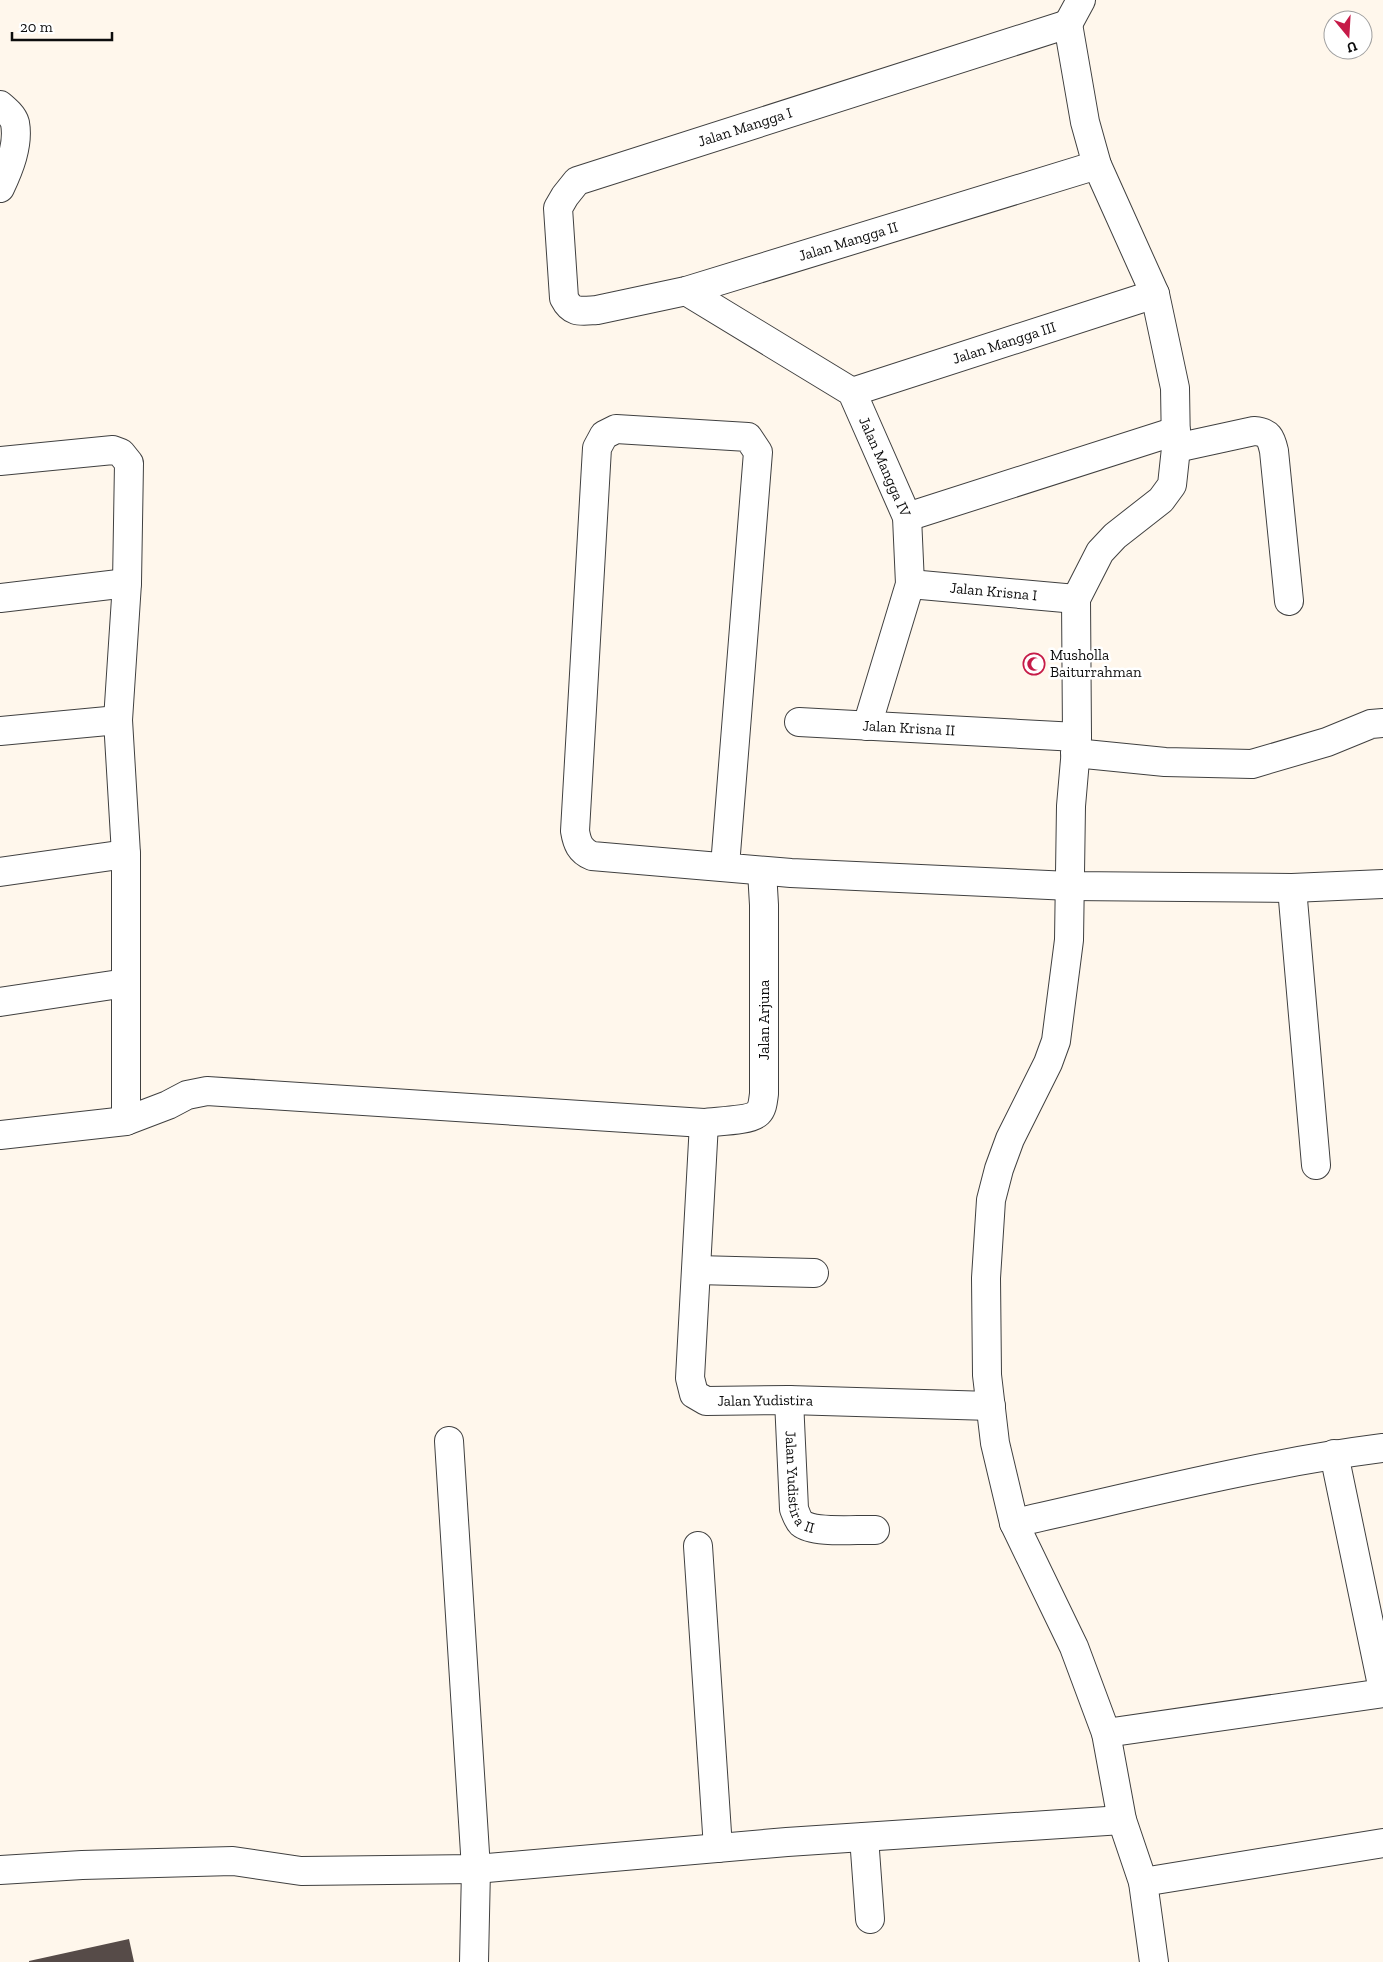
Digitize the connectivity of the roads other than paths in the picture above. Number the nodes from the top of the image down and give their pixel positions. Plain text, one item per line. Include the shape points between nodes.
1 (1081, 0) edge
2 (1068, 24) junction
3 (0, 105) edge
4 (1097, 165) junction
5 (0, 188) edge
6 (686, 291) junction
7 (1156, 294) junction
8 (596, 310) joint
9 (852, 392) junction
10 (1176, 440) junction
11 (0, 461) edge
12 (907, 517) junction
13 (127, 583) junction
14 (910, 584) junction
15 (0, 598) edge
16 (1076, 599) junction
17 (1289, 601) dead end
18 (118, 720) junction
19 (799, 722) dead end
20 (1383, 723) edge
21 (867, 726) junction
22 (0, 731) edge
23 (1076, 745) junction
24 (126, 854) junction
25 (725, 866) junction
26 (762, 871) junction
27 (0, 872) edge
28 (1383, 884) edge
29 (1070, 886) junction
30 (1292, 888) junction
31 (126, 983) junction
32 (0, 1002) edge
33 (126, 1121) junction
34 (704, 1123) junction
35 (0, 1135) edge
36 (1316, 1165) dead end
37 (697, 1270) junction
38 (814, 1273) dead end
39 (789, 1400) junction
40 (991, 1406) junction
41 (448, 1441) dead end
42 (1383, 1448) edge
43 (1334, 1454) junction
44 (1014, 1523) junction
45 (875, 1530) dead end
46 (698, 1546) dead end
47 (1383, 1691) edge
48 (1106, 1733) junction
49 (1122, 1820) junction
50 (864, 1837) junction
51 (1383, 1843) edge
52 (718, 1848) junction
53 (476, 1869) junction
54 (0, 1870) edge
55 (1143, 1882) junction
56 (870, 1919) dead end
57 (474, 1962) edge
58 (1154, 1962) edge

1 - 2 street
2 - 4 street via 1085,122
2 - 8 street, Jalan Mangga I via 577,181 558,208 564,298 574,310
3 - 5 street via 15,122 14,146 8,172
4 - 6 street, Jalan Mangga II
4 - 7 street
6 - 8 street, Jalan Mangga II
6 - 9 street
7 - 9 street, Jalan Mangga III
7 - 10 street via 1175,388
9 - 12 street, Jalan Mangga IV
10 - 12 street, Jalan Mangga IV
10 - 16 street via 1172,485 1161,500 1100,552
10 - 17 street, Jalan Mangga IV via 1254,431 1263,432 1270,438
11 - 13 street via 113,450 125,456 130,472
12 - 14 street, Jalan Krisna II
13 - 15 street
13 - 18 street
14 - 16 street, Jalan Krisna I
14 - 21 street, Jalan Krisna II
16 - 23 street
18 - 22 street
18 - 24 street
19 - 21 street
20 - 23 street, Jalan Krisna II via 1371,724 1327,742 1252,764 1165,762
21 - 23 street, Jalan Krisna II
23 - 29 street
24 - 27 street
24 - 31 street
25 - 25 street via 758,452 748,436 616,429 604,435 597,448 576,841 585,853 592,856
25 - 26 street
26 - 29 street
26 - 34 street, Jalan Arjuna via 762,1106 757,1114 747,1117
28 - 30 street
29 - 30 street
29 - 40 street via 1069,940 1056,1040 1010,1140 991,1200 986,1278
30 - 36 street
31 - 32 street
31 - 33 street
33 - 34 street via 187,1095 207,1091
33 - 35 street
34 - 37 street, Jalan Yudistira
37 - 38 street
37 - 39 street, Jalan Yudistira via 690,1378 694,1394 706,1401
39 - 40 street, Jalan Yudistira
39 - 45 street, Jalan Yudistira II via 797,1518 816,1529
40 - 44 street via 995,1443
41 - 53 street
42 - 43 street
43 - 44 street via 1250,1469
43 - 47 street
44 - 48 street via 1074,1647
46 - 52 street
47 - 48 street
48 - 49 street
49 - 50 street
49 - 55 street
50 - 52 street
50 - 56 street
51 - 55 street
52 - 53 street
53 - 54 street via 300,1871 233,1861
53 - 57 street
55 - 58 street

